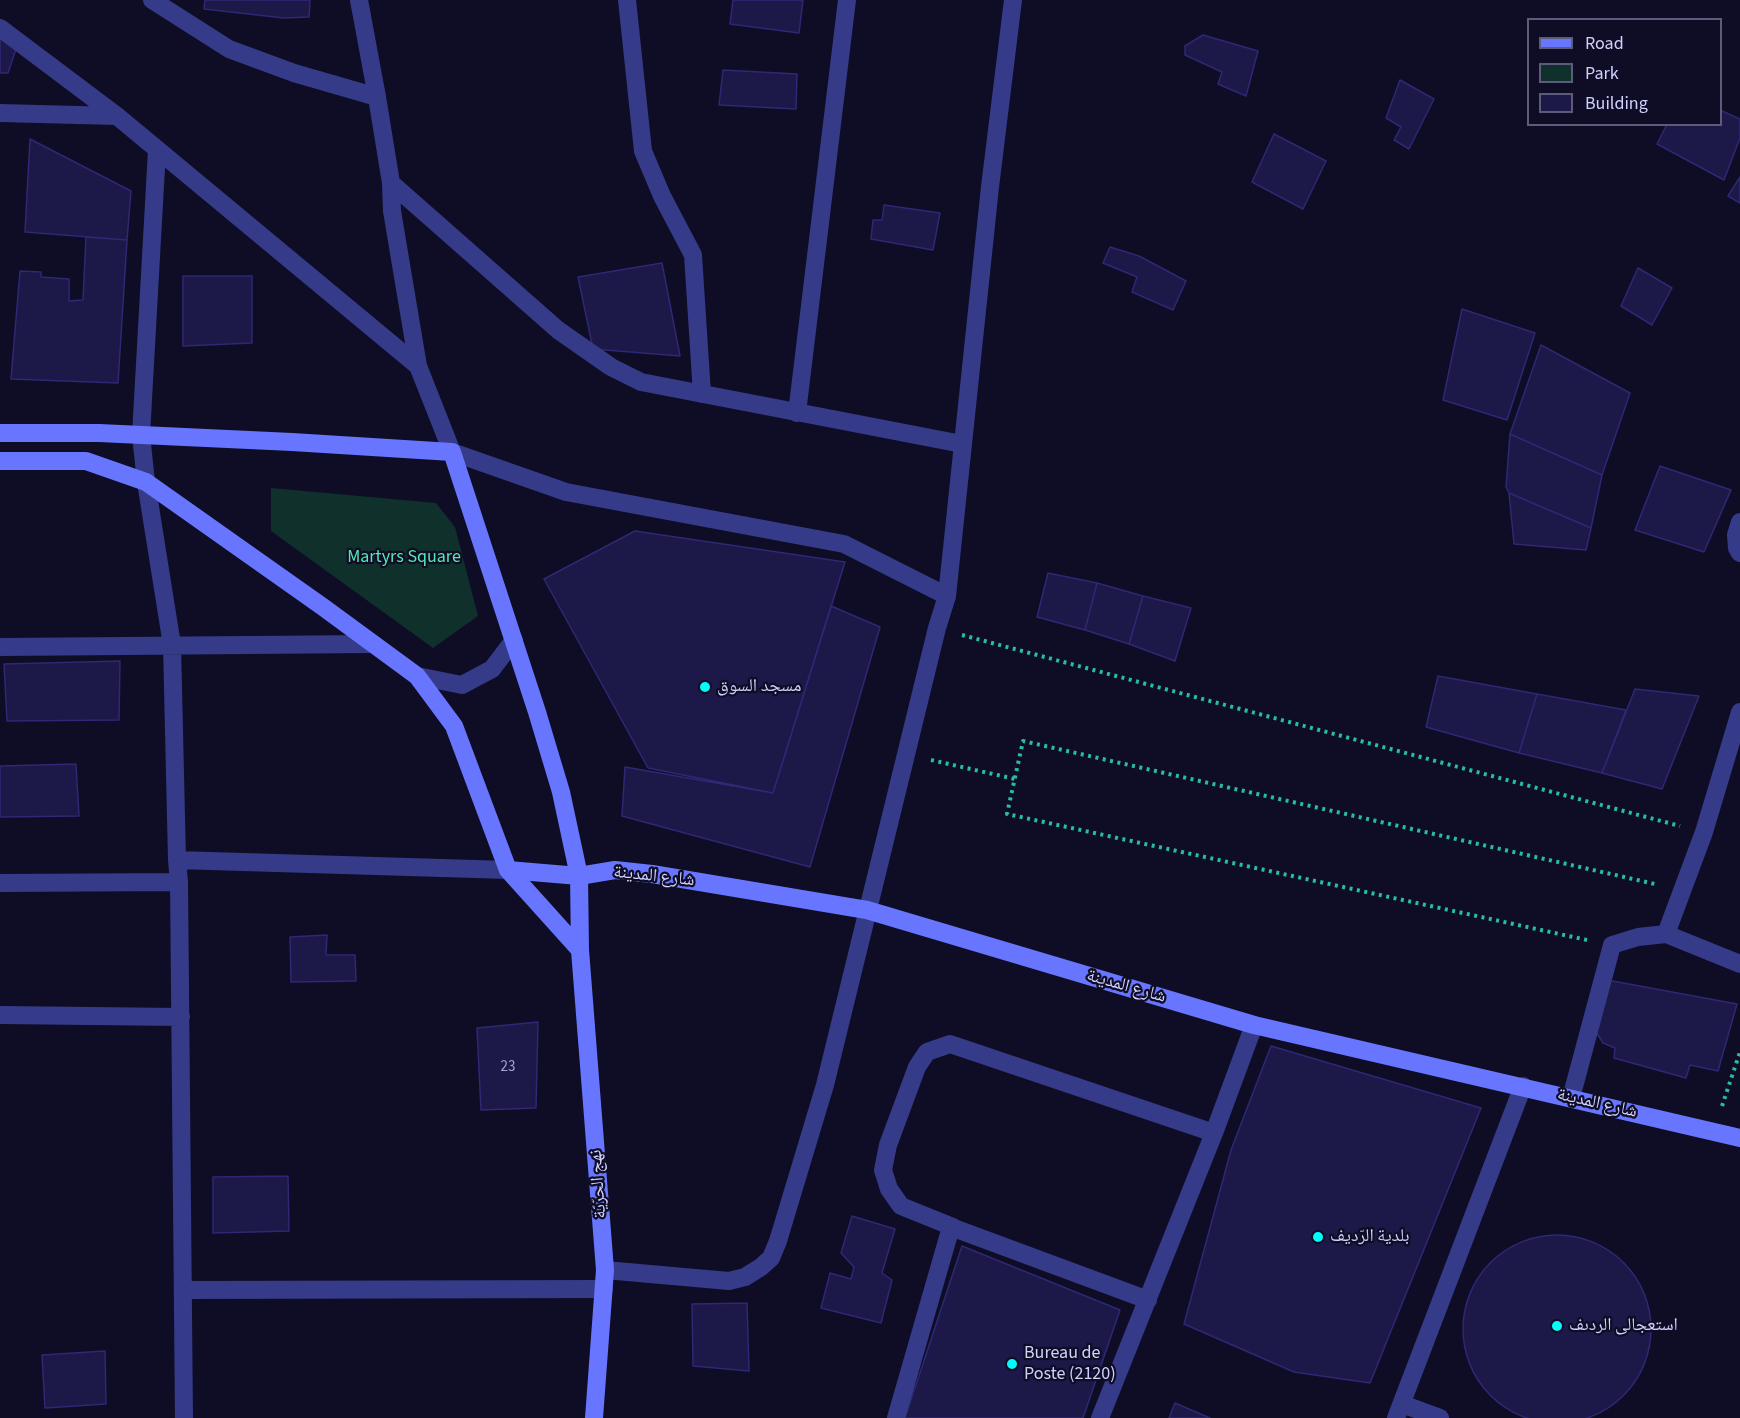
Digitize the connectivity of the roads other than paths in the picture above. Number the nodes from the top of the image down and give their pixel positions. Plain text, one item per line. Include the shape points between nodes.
1 (152, 0) edge
2 (359, 0) edge
3 (627, 0) edge
4 (847, 0) edge
5 (1013, 0) edge
6 (0, 28) edge
7 (377, 97) junction
8 (0, 112) edge
9 (117, 116) junction
10 (157, 150) junction
11 (390, 183) junction
12 (418, 366) junction
13 (702, 394) junction
14 (797, 413) junction
15 (0, 433) edge
16 (141, 435) junction
17 (962, 444) junction
18 (452, 452) junction
19 (0, 461) edge
20 (146, 482) junction
21 (1740, 522) edge
22 (1740, 553) edge
23 (948, 588) junction
24 (514, 640) junction
25 (374, 644) junction
26 (172, 645) junction
27 (0, 647) edge
28 (417, 676) junction
29 (1740, 712) edge
30 (177, 860) junction
31 (508, 870) junction
32 (579, 876) junction
33 (180, 882) junction
34 (0, 883) edge
35 (867, 910) junction
36 (1666, 934) junction
37 (580, 950) junction
38 (1740, 964) edge
39 (0, 1015) edge
40 (181, 1017) junction
41 (1254, 1025) junction
42 (1523, 1086) junction
43 (1571, 1098) junction
44 (1214, 1133) junction
45 (1740, 1138) edge
46 (953, 1227) junction
47 (605, 1270) junction
48 (604, 1289) junction
49 (183, 1290) junction
50 (1148, 1300) junction
51 (1399, 1411) edge
52 (184, 1418) edge
53 (594, 1418) edge
54 (896, 1418) edge
55 (1101, 1418) edge
56 (1440, 1418) edge

1 - 7 street via 229,48 294,73
2 - 7 street
3 - 13 street via 643,151 693,255
4 - 14 street
5 - 17 street
6 - 9 street
7 - 11 street
8 - 9 street
9 - 10 street
10 - 12 street
10 - 16 street
11 - 12 street
11 - 13 street via 558,330 611,367 641,382
12 - 18 street
13 - 14 street
14 - 17 street
15 - 16 street
16 - 18 street
16 - 20 street
17 - 23 street
18 - 23 street via 566,492 844,544
18 - 24 street, نهج الحرّيّة
19 - 20 street via 86,461
20 - 25 street
20 - 26 street
21 - 22 street via 1736,535
23 - 35 street
24 - 28 street via 492,669 462,685
24 - 32 street, نهج الحرّيّة via 561,792
25 - 26 street
25 - 28 street
26 - 27 street
26 - 30 street
28 - 31 street via 454,726
29 - 36 street via 1704,832
30 - 31 street
30 - 33 street
31 - 32 street, شارع المدينة
31 - 37 street
32 - 35 street, شارع المدينة via 615,870 652,874
32 - 37 street, نهج الحرّيّة
33 - 34 street
33 - 40 street
35 - 41 street, شارع المدينة
35 - 47 street via 825,1084 771,1258 745,1277 729,1281
36 - 38 street
36 - 43 street via 1612,945
37 - 47 street, نهج الحرّيّة
39 - 40 street
40 - 49 street
41 - 42 street, شارع المدينة
41 - 44 street
42 - 43 street, شارع المدينة
42 - 51 street
43 - 45 street, شارع المدينة
44 - 46 street via 950,1044 927,1052 917,1067 888,1145 883,1170 889,1189 901,1206
44 - 50 street
46 - 50 street
46 - 54 street
47 - 48 street, نهج الحرّيّة
48 - 49 street
48 - 53 street, نهج الحرّيّة
49 - 52 street
50 - 55 street
51 - 56 street

